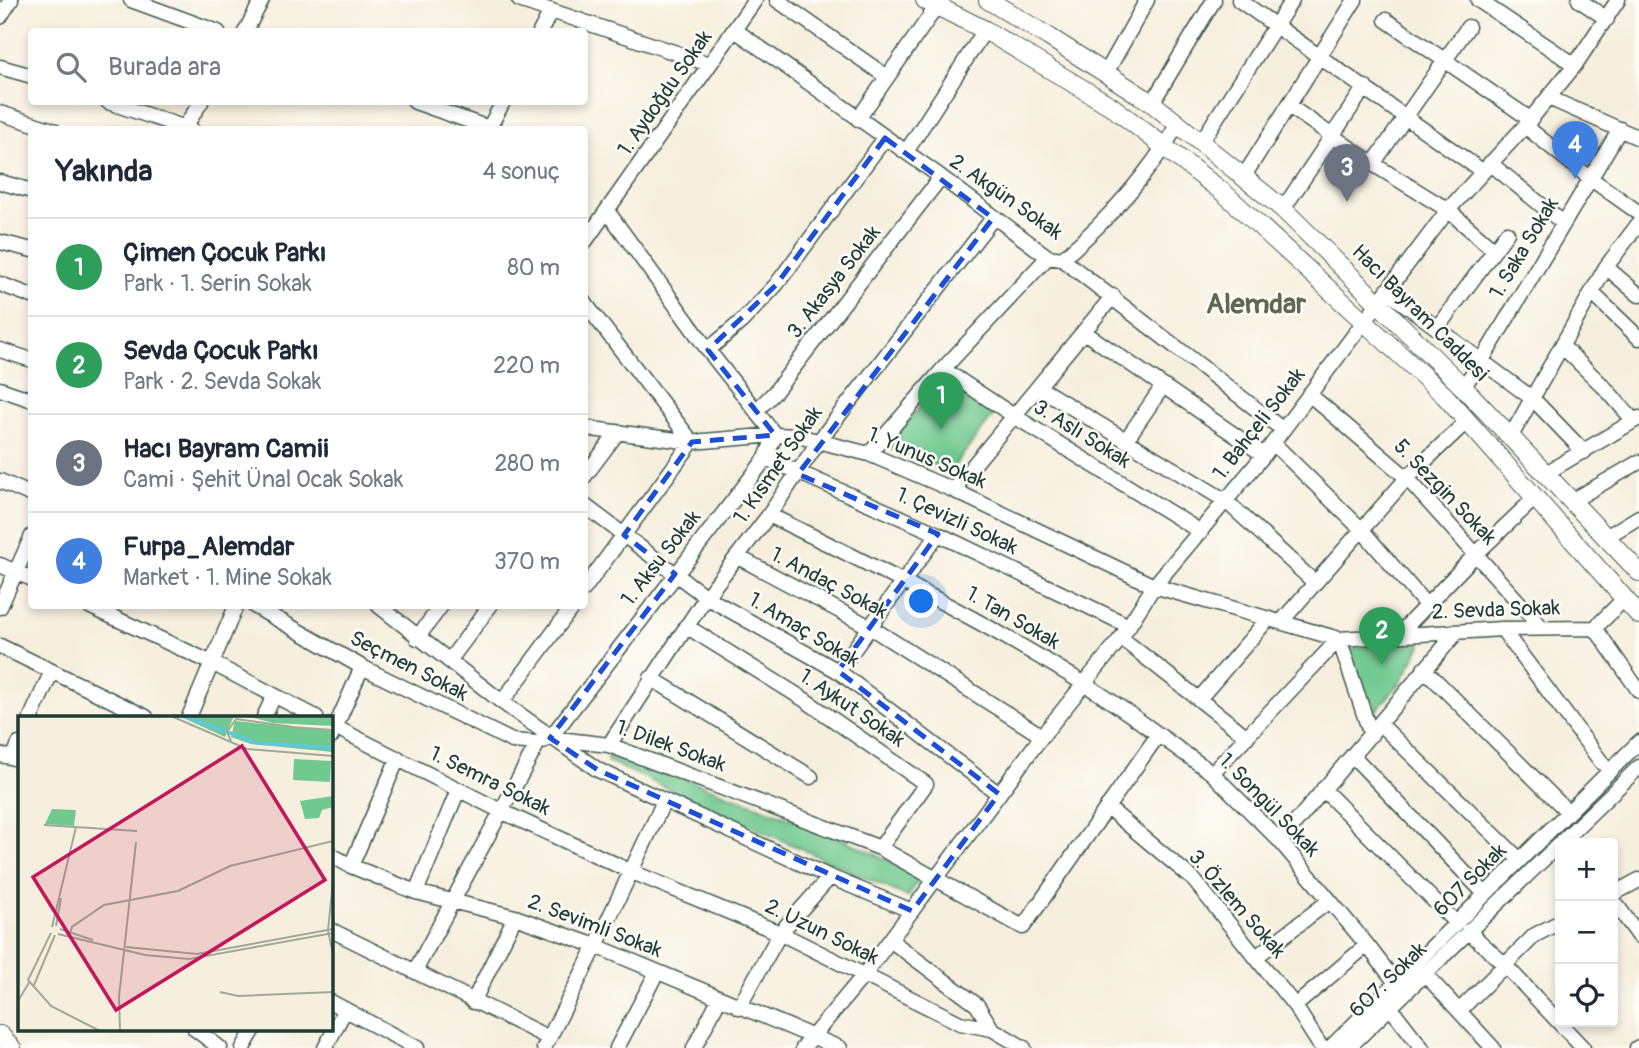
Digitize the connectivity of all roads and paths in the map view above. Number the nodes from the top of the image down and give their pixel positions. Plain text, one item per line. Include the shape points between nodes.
1 (11, 0) edge
2 (131, 0) edge
3 (262, 0) edge
4 (519, 0) edge
5 (755, 0) edge
6 (777, 0) edge
7 (988, 0) edge
8 (1147, 0) edge
9 (1214, 0) edge
10 (1239, 0) edge
11 (1292, 0) edge
12 (1355, 0) edge
13 (1478, 0) edge
14 (1579, 0) edge
15 (1618, 0) edge
16 (931, 3) edge
17 (551, 11) junction
18 (0, 17) edge
19 (1607, 19) junction
20 (1386, 20) dead end
21 (1277, 25) junction
22 (1468, 27) dead end
23 (207, 28) edge
24 (247, 28) edge
25 (542, 28) edge
26 (735, 30) junction
27 (985, 30) junction
28 (1320, 56) junction
29 (1444, 61) junction
30 (709, 64) junction
31 (1575, 65) junction
32 (0, 67) edge
33 (1106, 73) junction
34 (28, 75) edge
35 (887, 77) junction
36 (1364, 87) junction
37 (1549, 98) junction
38 (1152, 103) junction
39 (117, 105) edge
40 (199, 105) edge
41 (423, 105) edge
42 (501, 105) edge
43 (1289, 106) junction
44 (0, 113) edge
45 (1406, 116) junction
46 (858, 118) junction
47 (1528, 122) junction
48 (1178, 124) junction
49 (41, 126) edge
50 (178, 126) edge
51 (189, 126) edge
52 (481, 126) edge
53 (491, 126) edge
54 (1632, 131) edge
55 (1332, 136) junction
56 (885, 138) junction
57 (1201, 142) junction
58 (1165, 146) junction
59 (906, 152) junction
60 (1373, 164) junction
61 (1486, 167) junction
62 (1244, 176) junction
63 (941, 177) junction
64 (1590, 178) junction
65 (0, 182) edge
66 (28, 190) edge
67 (1283, 209) junction
68 (1448, 210) junction
69 (608, 212) junction
70 (1639, 213) edge
71 (993, 218) junction
72 (1563, 223) junction
73 (1639, 223) edge
74 (1507, 233) dead end
75 (588, 238) edge
76 (0, 242) edge
77 (28, 249) edge
78 (1494, 250) junction
79 (1055, 258) junction
80 (1606, 267) junction
81 (0, 284) edge
82 (1592, 293) junction
83 (28, 294) edge
84 (1639, 295) edge
85 (1113, 296) junction
86 (1383, 297) junction
87 (588, 307) edge
88 (1365, 323) junction
89 (1437, 328) junction
90 (1084, 332) junction
91 (1639, 338) edge
92 (1563, 347) junction
93 (0, 350) edge
94 (708, 350) junction
95 (28, 359) edge
96 (1482, 362) junction
97 (943, 369) junction
98 (1163, 386) junction
99 (1038, 387) junction
100 (1463, 387) junction
101 (0, 389) edge
102 (1309, 394) junction
103 (28, 399) edge
104 (1533, 399) junction
105 (757, 410) junction
106 (1014, 416) junction
107 (1636, 419) edge
108 (1467, 421) junction
109 (588, 427) edge
110 (1282, 429) junction
111 (618, 432) junction
112 (775, 435) junction
113 (1511, 436) junction
114 (1126, 440) junction
115 (819, 441) junction
116 (692, 442) junction
117 (1268, 449) junction
118 (1584, 452) junction
119 (869, 454) junction
120 (766, 458) junction
121 (1639, 462) edge
122 (588, 472) edge
123 (1546, 473) junction
124 (798, 474) junction
125 (1407, 478) junction
126 (0, 481) edge
127 (953, 490) junction
128 (28, 493) edge
129 (1536, 497) junction
130 (1226, 501) junction
131 (1572, 501) junction
132 (588, 508) edge
133 (769, 515) junction
134 (1639, 517) edge
135 (1361, 529) junction
136 (1201, 532) junction
137 (938, 534) junction
138 (624, 535) junction
139 (1606, 537) junction
140 (28, 545) edge
141 (1476, 554) junction
142 (738, 557) junction
143 (0, 565) edge
144 (16, 572) junction
145 (1639, 572) edge
146 (675, 574) junction
147 (28, 577) edge
148 (904, 580) junction
149 (1315, 583) junction
150 (588, 584) edge
151 (1154, 586) junction
152 (706, 597) junction
153 (1625, 598) junction
154 (1426, 604) junction
155 (0, 607) edge
156 (95, 609) edge
157 (235, 609) edge
158 (259, 609) edge
159 (383, 609) edge
160 (439, 609) edge
161 (488, 609) edge
162 (571, 609) edge
163 (1639, 615) edge
164 (1274, 620) junction
165 (686, 626) junction
166 (870, 628) junction
167 (1542, 628) junction
168 (1595, 628) junction
169 (1502, 629) junction
170 (1125, 632) junction
171 (1456, 633) junction
172 (1399, 634) junction
173 (417, 638) junction
174 (1339, 639) junction
175 (0, 646) edge
176 (449, 661) junction
177 (212, 663) junction
178 (362, 667) junction
179 (1424, 668) junction
180 (52, 671) junction
181 (838, 671) junction
182 (651, 678) junction
183 (1086, 684) junction
184 (1639, 691) edge
185 (274, 696) junction
186 (1199, 699) junction
187 (502, 702) junction
188 (31, 716) edge
189 (144, 716) edge
190 (189, 716) edge
191 (264, 716) edge
192 (314, 716) edge
193 (1376, 729) junction
194 (332, 730) edge
195 (1158, 735) junction
196 (1042, 736) junction
197 (1247, 737) junction
198 (544, 740) junction
199 (1639, 742) edge
200 (609, 744) junction
201 (1353, 756) junction
202 (398, 758) junction
203 (1602, 763) dead end
204 (1638, 769) edge
205 (1212, 773) junction
206 (811, 777) dead end
207 (1323, 789) junction
208 (457, 790) junction
209 (999, 794) junction
210 (664, 801) junction
211 (1107, 807) junction
212 (501, 811) junction
213 (1569, 812) junction
214 (1568, 838) edge
215 (1280, 841) junction
216 (880, 848) junction
217 (1555, 850) edge
218 (332, 856) edge
219 (1520, 860) junction
220 (351, 866) junction
221 (632, 872) junction
222 (830, 877) junction
223 (937, 878) junction
224 (1639, 880) edge
225 (1618, 891) edge
226 (416, 892) junction
227 (1485, 894) junction
228 (452, 901) junction
229 (1329, 901) junction
230 (1614, 901) edge
231 (912, 911) junction
232 (515, 917) junction
233 (1555, 925) edge
234 (1462, 927) junction
235 (332, 930) edge
236 (780, 933) junction
237 (1639, 936) edge
238 (890, 940) junction
239 (1367, 945) junction
240 (596, 946) junction
241 (1256, 957) junction
242 (1505, 965) junction
243 (415, 971) junction
244 (657, 972) junction
245 (1425, 974) junction
246 (864, 975) junction
247 (1396, 983) junction
248 (719, 999) junction
249 (473, 1002) junction
250 (332, 1003) edge
251 (1295, 1006) junction
252 (739, 1007) junction
253 (1390, 1007) junction
254 (345, 1010) junction
255 (1460, 1010) junction
256 (992, 1028) junction
257 (195, 1030) edge
258 (253, 1030) edge
259 (0, 1035) edge
260 (813, 1036) junction
261 (547, 1043) edge
262 (399, 1044) edge
263 (1325, 1046) edge
264 (12, 1048) edge
265 (220, 1048) edge
266 (243, 1048) edge
267 (325, 1048) edge
268 (417, 1048) edge
269 (617, 1048) edge
270 (694, 1048) edge
271 (803, 1048) edge
272 (840, 1048) edge
273 (1024, 1048) edge
274 (1348, 1048) edge
275 (1422, 1048) edge
276 (1493, 1048) edge
277 (1583, 1048) edge

1 - 18 street
2 - 23 street
3 - 24 street
4 - 17 street
5 - 26 street, 1. Aydoğdu Sokak
6 - 35 street
7 - 33 main road, Hacı Bayram Caddesi
8 - 33 street
9 - 38 street
10 - 21 street
11 - 21 street
12 - 28 street
13 - 31 street
14 - 19 street
15 - 19 street, 1. Bahçeli Sokak
16 - 27 main road, Hacı Bayram Caddesi
16 - 35 street
17 - 25 street
17 - 30 street
19 - 31 street, 1. Bahçeli Sokak
20 - 29 street
21 - 28 street
21 - 57 street
22 - 29 street
26 - 30 street, 1. Aydoğdu Sokak
26 - 46 street, 2. Akgün Sokak
27 - 58 main road, Hacı Bayram Caddesi via 1111,106
27 - 59 street
28 - 36 street
28 - 43 street
29 - 45 street
29 - 47 street
30 - 69 street, 1. Aydoğdu Sokak
31 - 37 street, 1. Bahçeli Sokak
32 - 34 street
33 - 38 main road, Hacı Bayram Caddesi
35 - 46 street
36 - 45 street
36 - 55 street
37 - 47 street, 1. Bahçeli Sokak
37 - 54 street
38 - 48 main road, Hacı Bayram Caddesi
39 - 50 street
40 - 51 street
41 - 52 street
42 - 53 street
43 - 55 street
43 - 62 street
44 - 49 street
45 - 60 street
45 - 61 street
46 - 56 street, 2. Akgün Sokak
47 - 61 street, 1. Bahçeli Sokak
47 - 64 street
48 - 57 main road, Hacı Bayram Caddesi
48 - 58 street
54 - 64 street, 1. Saka Sokak
55 - 60 street
55 - 67 street
56 - 59 street, 2. Akgün Sokak
56 - 94 street via 776,285
57 - 62 main road, Hacı Bayram Caddesi
58 - 79 street via 1088,237
58 - 88 main road, Hacı Bayram Caddesi via 1224,193
59 - 63 street, 2. Akgün Sokak
60 - 68 street
61 - 68 street, 1. Bahçeli Sokak
61 - 72 street
62 - 67 main road, Hacı Bayram Caddesi
63 - 71 street, 2. Akgün Sokak
63 - 105 street, 3. Akasya Sokak
64 - 70 street
64 - 72 street, 1. Saka Sokak
65 - 66 street
67 - 86 main road, Hacı Bayram Caddesi
68 - 78 street
68 - 86 street, 1. Bahçeli Sokak
69 - 75 street, 1. Aydoğdu Sokak
69 - 94 street
71 - 79 street, 2. Akgün Sokak
71 - 115 street, 1. Kısmet Sokak
72 - 96 street, 1. Saka Sokak
73 - 80 street
74 - 78 street
76 - 77 street
78 - 89 street
79 - 85 street, 2. Akgün Sokak
79 - 97 street
80 - 82 street
80 - 84 street
81 - 83 street
82 - 91 street
82 - 92 street
85 - 90 street
85 - 110 street, 2. Akgün Sokak
86 - 88 street, 1. Bahçeli Sokak
86 - 89 street
86 - 100 main road, Hacı Bayram Caddesi
87 - 116 street
88 - 102 street, 1. Bahçeli Sokak
88 - 108 main road, Hacı Bayram Caddesi
89 - 96 street
90 - 98 street
90 - 99 street
92 - 104 street
92 - 107 street
93 - 95 street
94 - 105 street
96 - 100 street, 1. Saka Sokak
96 - 104 street
97 - 106 street, 3. Aslı Sokak
97 - 119 street
98 - 114 street
98 - 117 street
99 - 106 street
99 - 114 street
100 - 113 main road, Hacı Bayram Caddesi
101 - 103 street
102 - 110 street, 1. Bahçeli Sokak
102 - 125 street, 5. Sezgin Sokak
104 - 113 street
104 - 118 street
105 - 112 street
106 - 127 street
106 - 136 street, 3. Aslı Sokak
107 - 118 street
108 - 125 street
108 - 129 main road, Hacı Bayram Caddesi
109 - 111 street, 1. Yunus Sokak
110 - 117 street, 1. Bahçeli Sokak
111 - 116 street, 1. Yunus Sokak
111 - 122 street
112 - 115 street, 1. Yunus Sokak
112 - 116 street, 1. Yunus Sokak
112 - 120 street, 1. Aksu Sokak
113 - 123 main road, Hacı Bayram Caddesi
114 - 130 street
115 - 119 street, 1. Yunus Sokak
115 - 124 street, 1. Kısmet Sokak
116 - 138 street
117 - 130 street, 1. Bahçeli Sokak
117 - 135 street
118 - 123 street
119 - 127 street, 1. Yunus Sokak
120 - 124 street, 1. Çevizli Sokak
120 - 146 street, 1. Aksu Sokak
121 - 131 street
123 - 131 main road, Hacı Bayram Caddesi
124 - 133 street, 1. Kısmet Sokak
124 - 137 street, 1. Çevizli Sokak
125 - 135 street
125 - 141 street, 5. Sezgin Sokak
126 - 128 street
127 - 151 street, 1. Yunus Sokak
129 - 141 street
129 - 153 main road, Hacı Bayram Caddesi
130 - 136 street, 1. Bahçeli Sokak
130 - 149 street
131 - 139 main road, Hacı Bayram Caddesi
132 - 138 street, 1. Amaç Sokak
133 - 142 street, 1. Kısmet Sokak
133 - 148 street, 1. Tan Sokak
134 - 139 street
135 - 149 street
135 - 154 street
136 - 151 street, 1. Bahçeli Sokak
137 - 148 street
137 - 170 street, 1. Çevizli Sokak
138 - 146 street, 1. Amaç Sokak
138 - 150 street
139 - 145 main road, Hacı Bayram Caddesi
140 - 144 street
141 - 154 street
141 - 167 street, 5. Sezgin Sokak
142 - 152 street, 1. Kısmet Sokak
142 - 166 street, 1. Andaç Sokak
143 - 144 street
144 - 147 street
144 - 155 street
146 - 152 street, 1. Amaç Sokak
146 - 198 street, 1. Aksu Sokak
148 - 166 street
148 - 183 street, 1. Tan Sokak
149 - 164 street
151 - 164 street, 2. Sevda Sokak
151 - 170 street, 1. Bahçeli Sokak
152 - 165 street, 1. Kısmet Sokak
152 - 181 street, 1. Amaç Sokak
153 - 163 main road, Hacı Bayram Caddesi
153 - 168 street
154 - 172 street
156 - 177 street
157 - 177 street
158 - 178 street, Seçmen Sokak
159 - 173 street
160 - 173 street
161 - 176 street
162 - 187 street
164 - 174 street, 2. Sevda Sokak
164 - 186 street
165 - 182 street, 1. Kısmet Sokak
165 - 216 street, 1. Aykut Sokak via 805,700 926,784
166 - 181 street
166 - 196 street, 1. Andaç Sokak
167 - 168 street, 2. Sevda Sokak
167 - 169 street, 2. Sevda Sokak
168 - 184 street
169 - 171 street, 2. Sevda Sokak
169 - 203 street
170 - 183 street, 1. Bahçeli Sokak
170 - 186 street, 1. Çevizli Sokak
171 - 172 street, 2. Sevda Sokak
171 - 179 street
172 - 174 street, 2. Sevda Sokak
173 - 176 street
174 - 193 street
174 - 197 street
175 - 180 street
176 - 187 street
177 - 185 street
177 - 190 street
178 - 194 street
178 - 198 street, Seçmen Sokak via 512,741
179 - 193 street
179 - 213 street
180 - 188 street
180 - 189 street
181 - 209 street, 1. Amaç Sokak
182 - 200 street, 1. Kısmet Sokak
182 - 206 street
183 - 195 street, 1. Songül Sokak
183 - 196 street, 1. Bahçeli Sokak
185 - 191 street
185 - 192 street
186 - 197 street, 1. Çevizli Sokak
187 - 198 street
193 - 201 street
193 - 219 street
194 - 202 street, 1. Semra Sokak
195 - 205 street, 1. Songül Sokak
195 - 211 street
196 - 209 street, 1. Bahçeli Sokak
197 - 205 street
198 - 200 street, 1. Dilek Sokak
198 - 210 street
198 - 212 street, 1. Aksu Sokak
199 - 213 street, 607 Sokak
200 - 216 street, 1. Dilek Sokak
201 - 207 street
201 - 227 street
202 - 208 street, 1. Semra Sokak
202 - 220 street
204 - 214 street, 607. Sokak
205 - 215 street, 1. Songül Sokak
207 - 215 street
207 - 234 street
208 - 212 street, 1. Semra Sokak
208 - 226 street
209 - 223 street, 1. Bahçeli Sokak
210 - 221 street
210 - 222 street
211 - 223 street, 1. Dilek Sokak via 1023,927
211 - 241 street, 3. Özlem Sokak via 1193,879
212 - 221 street, 1. Semra Sokak
212 - 228 street, 1. Aksu Sokak
213 - 219 street, 607 Sokak
215 - 229 street, 1. Songül Sokak
216 - 223 street, 1. Dilek Sokak
217 - 234 street, 607. Sokak
218 - 220 street, 2. Sevimli Sokak
219 - 227 street, 607 Sokak
220 - 226 street, 2. Sevimli Sokak
221 - 236 street, 2. Uzun Sokak
221 - 240 street
222 - 231 street
222 - 236 street
223 - 231 street, 1. Bahçeli Sokak
224 - 225 street
226 - 228 street, 2. Sevimli Sokak
227 - 234 street, 607 Sokak
228 - 232 street, 2. Sevimli Sokak
228 - 243 street, 1. Aksu Sokak
229 - 239 street, 1. Songül Sokak
229 - 241 street
230 - 237 street
231 - 238 street, 1. Bahçeli Sokak
232 - 240 street, 2. Sevimli Sokak
232 - 249 street
233 - 242 street via 1535,935
234 - 242 street
234 - 245 street, 607. Sokak
234 - 247 street, 607 Sokak
235 - 243 street
236 - 246 street, 2. Uzun Sokak
236 - 252 street
238 - 246 street, 1. Bahçeli Sokak
238 - 256 street via 977,1005
239 - 247 street, 1. Songül Sokak
239 - 251 street
240 - 244 street, 2. Sevimli Sokak
240 - 261 street
241 - 251 street, 3. Özlem Sokak
242 - 255 street
242 - 277 street
243 - 249 street
244 - 248 street, 2. Sevimli Sokak
244 - 269 street
245 - 253 street, 607. Sokak
245 - 255 street
246 - 256 street, 2. Uzun Sokak via 960,1023
246 - 260 street, 1. Bahçeli Sokak
247 - 263 street, 607 Sokak
248 - 252 street, 2. Sevimli Sokak
248 - 270 street
249 - 261 street
250 - 254 street
251 - 263 street, 3. Özlem Sokak
252 - 260 street, 2. Sevimli Sokak
253 - 274 street, 607. Sokak
253 - 275 street
254 - 262 street
254 - 267 street
255 - 276 street
256 - 273 street
257 - 265 street
258 - 266 street
259 - 264 main road
260 - 271 street, 1. Bahçeli Sokak
260 - 272 street, 2. Sevimli Sokak
262 - 268 street

